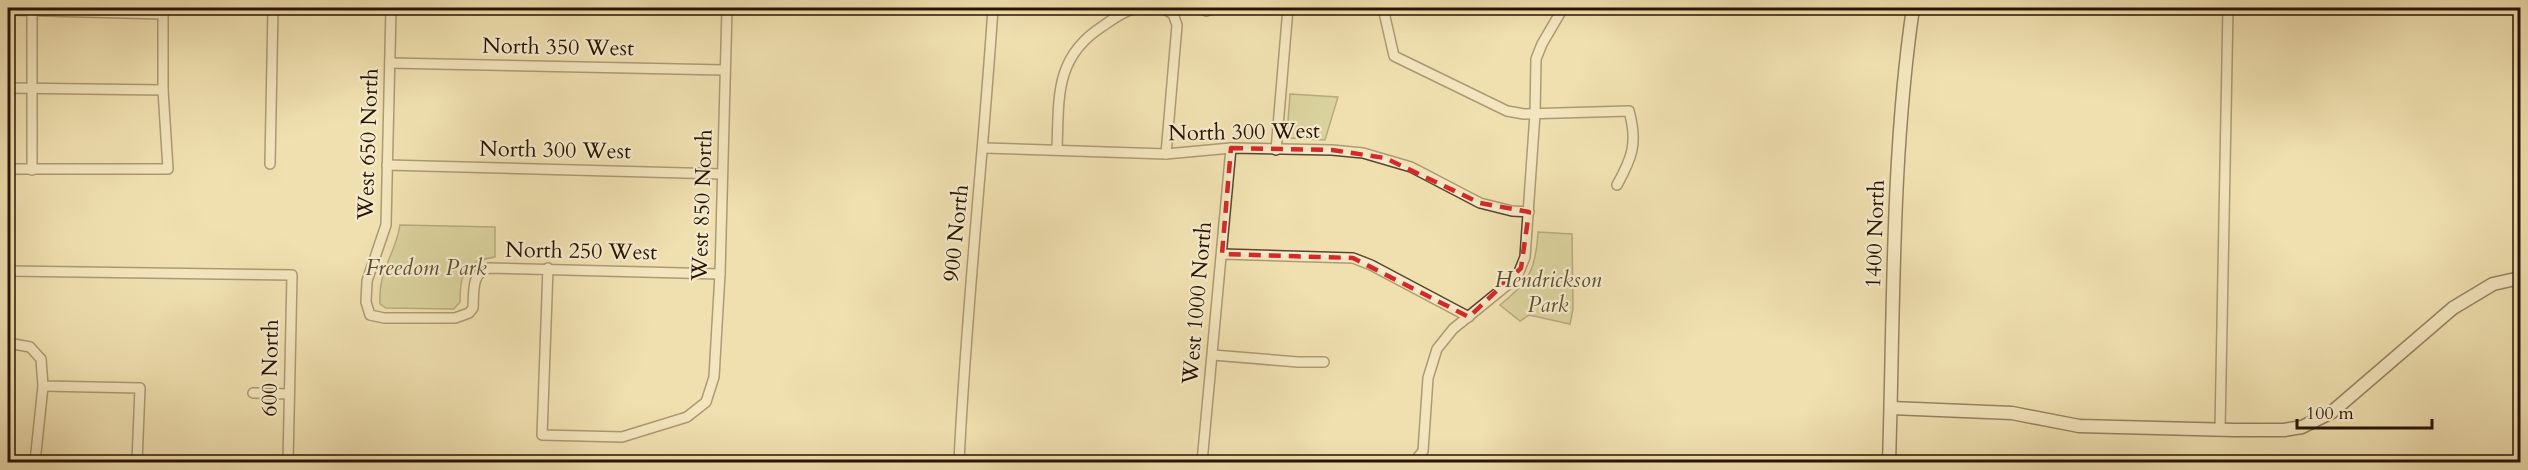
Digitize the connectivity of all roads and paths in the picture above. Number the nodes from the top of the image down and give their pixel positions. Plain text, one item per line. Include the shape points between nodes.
1 (273, 8) edge
2 (391, 8) edge
3 (727, 8) edge
4 (993, 8) edge
5 (1136, 8) edge
6 (1163, 8) edge
7 (1287, 8) edge
8 (1383, 8) edge
9 (1563, 8) edge
10 (1913, 8) edge
11 (2228, 8) edge
12 (8, 10) edge
13 (32, 11) junction
14 (390, 63) junction
15 (725, 70) junction
16 (8, 88) edge
17 (33, 88) junction
18 (163, 90) junction
19 (1535, 114) junction
20 (984, 148) junction
21 (1231, 148) junction
22 (1057, 150) junction
23 (1276, 150) junction
24 (1166, 154) junction
25 (270, 165) dead end
26 (387, 165) junction
27 (8, 169) edge
28 (32, 170) junction
29 (722, 174) junction
30 (1617, 186) dead end
31 (1529, 212) junction
32 (1222, 254) junction
33 (548, 268) junction
34 (8, 271) edge
35 (720, 274) junction
36 (2520, 278) edge
37 (370, 315) joint
38 (1468, 317) junction
39 (8, 343) edge
40 (1213, 355) junction
41 (1324, 362) dead end
42 (43, 386) junction
43 (253, 393) dead end
44 (289, 394) junction
45 (1891, 408) junction
46 (2220, 430) junction
47 (35, 462) edge
48 (138, 462) edge
49 (288, 462) edge
50 (958, 462) edge
51 (1202, 462) edge
52 (1414, 462) edge
53 (1889, 462) edge

1 - 25 street
2 - 14 street, West 650 North
3 - 15 street, West 850 North
4 - 20 street, 900 North
5 - 22 street via 1087,36 1074,50 1059,91
6 - 24 street via 1173,14 1178,25
7 - 23 street
8 - 19 street via 1394,56 1508,111
9 - 19 street via 1536,59
10 - 45 street, 1400 North via 1903,86 1896,200
11 - 46 street
12 - 13 street
13 - 17 street
13 - 18 street via 163,14
14 - 15 street, North 350 West
14 - 26 street, West 650 North
15 - 29 street, West 850 North
16 - 17 street
17 - 18 street
17 - 28 street
18 - 28 street via 168,170
19 - 30 street via 1629,111 1633,126 1632,158
19 - 31 street
20 - 22 street, North 300 West
20 - 50 street, 900 North
21 - 23 street, North 300 West
21 - 24 street, North 300 West
21 - 32 street, West 1000 North
22 - 24 street, North 300 West
23 - 31 street, North 300 West via 1332,150 1384,158 1411,167 1480,203
26 - 29 street, North 300 West
26 - 37 street, West 650 North via 386,225 367,281
27 - 28 street
29 - 35 street, West 850 North
31 - 38 street via 1526,257 1517,277
32 - 38 street via 1353,258
32 - 40 street, West 1000 North
33 - 35 street, North 250 West
33 - 35 street, West 850 North via 542,435 622,437 687,417 706,402 714,377
33 - 37 street, North 250 West via 482,270 475,279 473,308 455,318
34 - 44 street, 600 North via 292,275
36 - 46 street via 2493,284 2453,308 2332,412 2317,420 2284,430
38 - 52 street via 1445,338 1432,363 1423,450
39 - 42 street via 30,347 41,359
40 - 41 street
40 - 51 street, West 1000 North
42 - 47 street
42 - 48 street via 140,388
43 - 44 street
44 - 49 street, 600 North
45 - 46 street via 2012,413 2079,426
45 - 53 street, 1400 North

